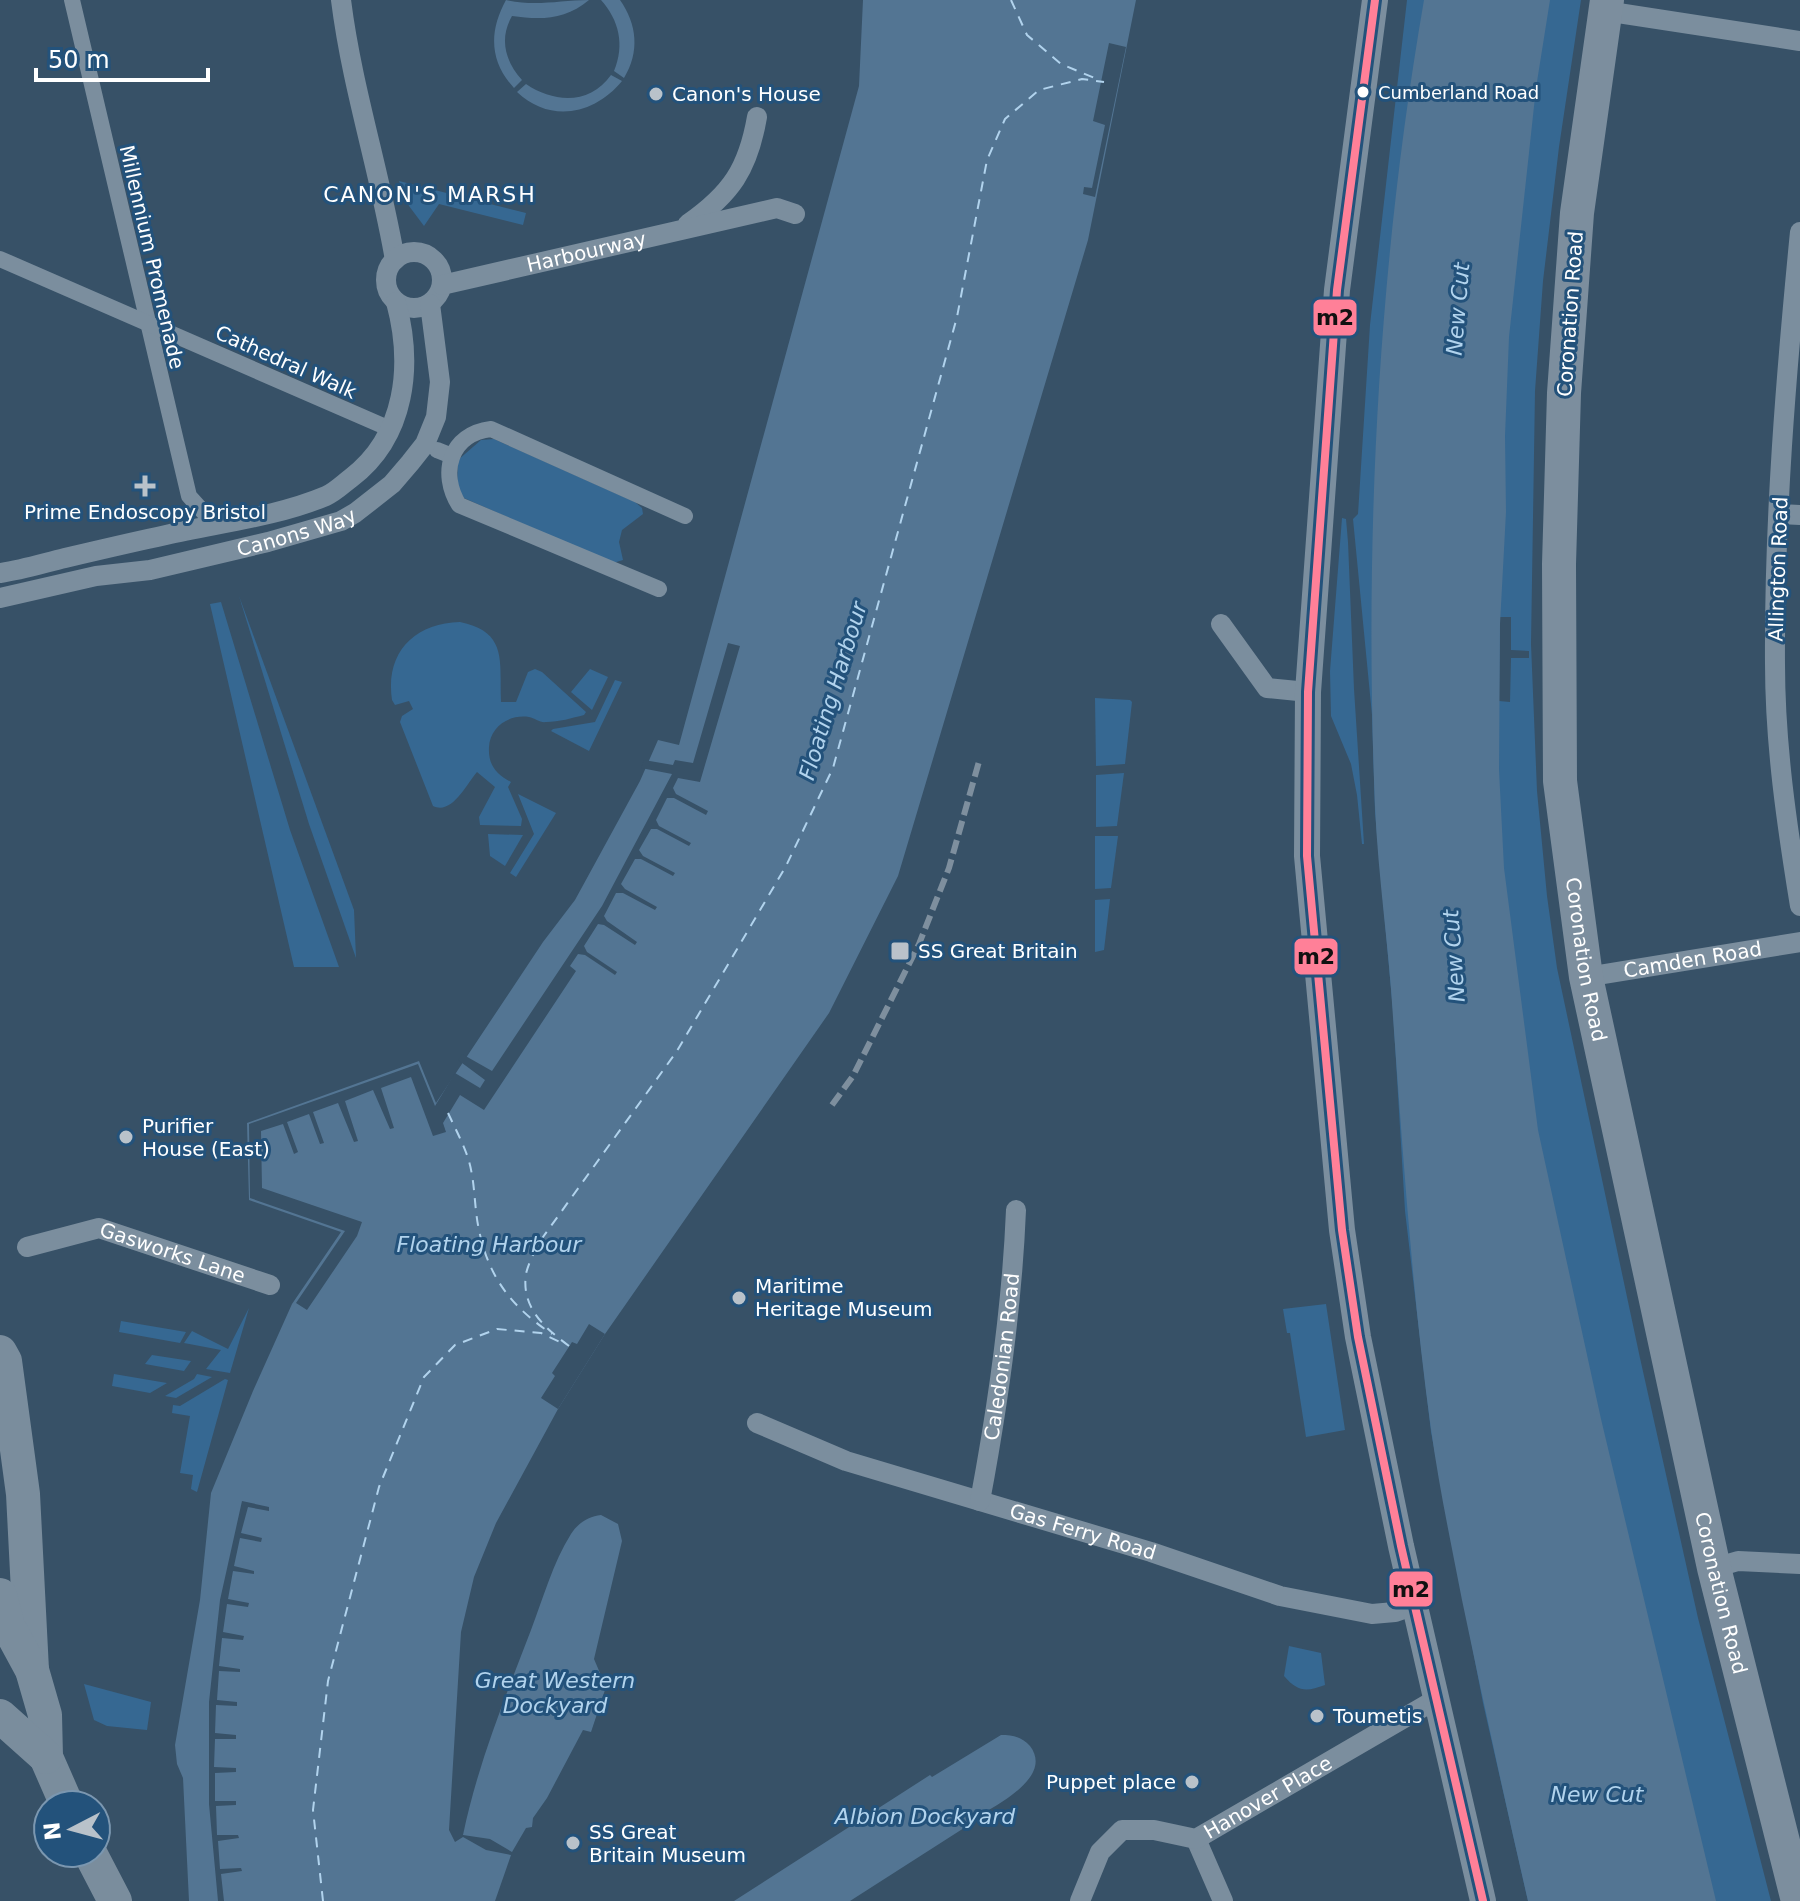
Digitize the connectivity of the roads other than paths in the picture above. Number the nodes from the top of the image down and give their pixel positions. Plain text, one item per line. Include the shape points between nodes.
1 (72, 0) edge
2 (341, 0) edge
3 (1375, 0) edge
4 (1606, 6) edge
5 (1800, 41) edge
6 (757, 117) dead end
7 (795, 214) dead end
8 (678, 230) junction
9 (1800, 232) edge
10 (404, 256) junction
11 (0, 259) edge
12 (440, 275) junction
13 (396, 302) junction
14 (430, 304) junction
15 (147, 323) junction
16 (381, 425) dead end
17 (1790, 514) edge
18 (207, 516) dead end
19 (685, 516) dead end
20 (0, 573) edge
21 (659, 589) dead end
22 (0, 598) edge
23 (1221, 624) dead end
24 (1301, 683) junction
25 (1800, 906) edge
26 (1800, 942) edge
27 (1586, 977) junction
28 (1016, 1210) dead end
29 (27, 1247) dead end
30 (270, 1285) dead end
31 (0, 1352) edge
32 (757, 1423) dead end
33 (980, 1501) junction
34 (1800, 1564) edge
35 (1714, 1568) junction
36 (0, 1595) edge
37 (1415, 1605) junction
38 (32, 1670) junction
39 (1435, 1700) junction
40 (0, 1716) edge
41 (46, 1757) junction
42 (60, 1789) edge
43 (1196, 1839) junction
44 (98, 1869) edge
45 (115, 1901) edge
46 (1080, 1901) edge
47 (1223, 1901) edge
48 (1483, 1901) edge
49 (1798, 1901) edge

1 - 15 street, Millennium Promenade
2 - 10 street via 387,211
3 - 24 street via 1337,290
4 - 5 street
4 - 27 highway, Coronation Road via 1577,213 1559,564 1560,781
6 - 8 street, Harbourway via 746,160 729,191
7 - 8 street, Harbourway via 777,208
8 - 12 street, Harbourway via 493,272
9 - 17 street, Allington Road via 1789,339
10 - 12 street via 422,253
10 - 13 street, Canons Way via 386,276
11 - 15 street, Cathedral Walk
12 - 14 street via 438,295
13 - 14 street via 413,309
13 - 20 street, Canons Way via 405,361 401,406 377,452 339,488 259,515
14 - 22 street, Canons Way via 440,382 436,417 410,463 355,513 268,542
15 - 16 street, Cathedral Walk
15 - 18 street, Millennium Promenade via 189,496
17 - 25 street, Allington Road via 1775,666 1786,815
19 - 21 street via 491,429 477,430 444,453 449,490 459,505
23 - 24 street via 1267,688
24 - 37 street via 1307,856 1342,1230 1373,1422
26 - 27 street, Camden Road
27 - 35 highway, Coronation Road
28 - 33 street, Caledonian Road via 998,1403
29 - 30 street, Gasworks Lane via 99,1228
31 - 38 main road via 23,1494
32 - 33 street, Gas Ferry Road via 846,1461
33 - 37 street, Gas Ferry Road via 1280,1596 1372,1614
34 - 35 street via 1738,1561
35 - 49 highway, Coronation Road
36 - 38 main road via 8,1626
37 - 39 street
38 - 41 main road via 45,1715
39 - 43 street, Hanover Place
39 - 48 street
40 - 41 main road
41 - 42 main road
43 - 46 street, Hanover Place via 1122,1830 1100,1852
43 - 47 street
44 - 45 main road

